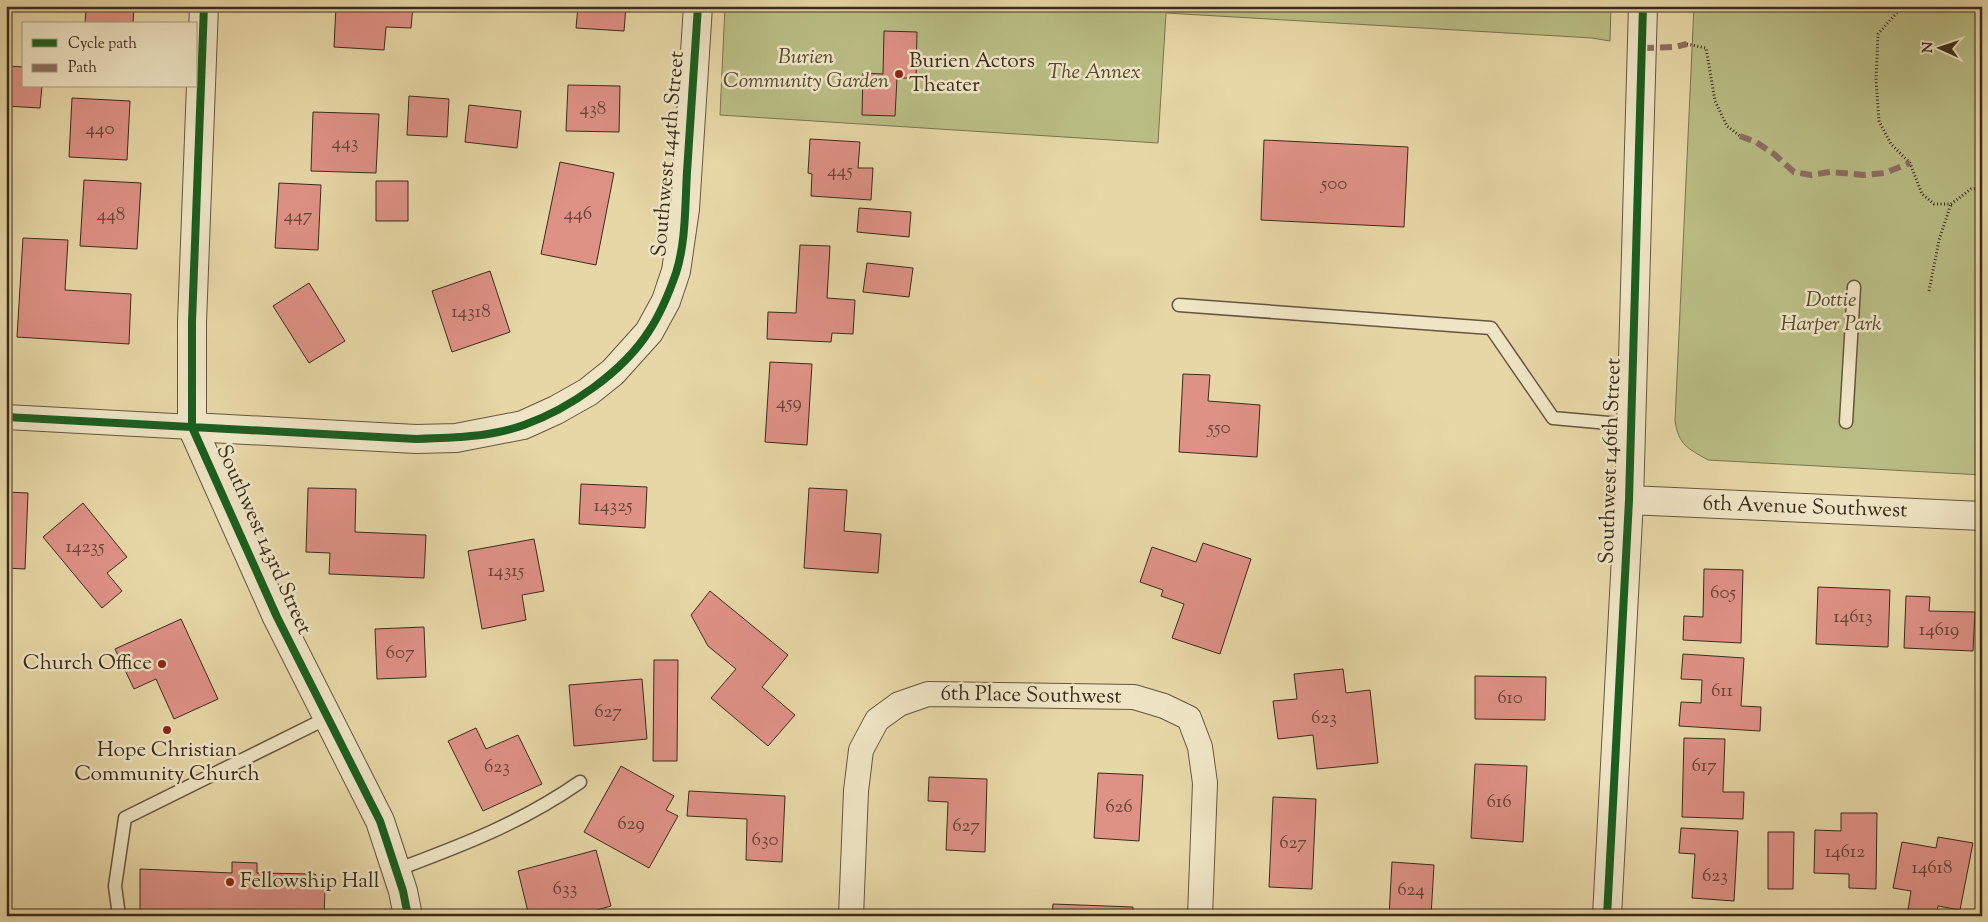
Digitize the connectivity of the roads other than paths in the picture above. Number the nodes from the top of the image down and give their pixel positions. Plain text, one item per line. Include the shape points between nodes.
1 (204, 6) edge
2 (698, 6) edge
3 (1643, 6) edge
4 (1854, 287) dead end
5 (1179, 305) dead end
6 (6, 417) edge
7 (1846, 422) dead end
8 (1631, 425) junction
9 (192, 427) junction
10 (1629, 500) junction
11 (1982, 516) edge
12 (327, 718) junction
13 (580, 782) dead end
14 (396, 870) junction
15 (119, 916) edge
16 (408, 916) edge
17 (851, 916) edge
18 (1200, 916) edge
19 (1607, 916) edge

1 - 9 street, Southwest 143rd Street via 192,322
2 - 9 street, Southwest 144th Street via 682,242 676,271 666,301 649,332 613,372 588,392 556,410 523,426 488,434 416,439
3 - 8 street, Southwest 146th Street
4 - 7 lane
5 - 8 lane via 1491,328 1554,418
6 - 9 street
8 - 10 street, Southwest 146th Street
9 - 12 street, Southwest 143rd Street via 277,617
10 - 11 street, 6th Avenue Southwest
10 - 19 street, Southwest 146th Street
12 - 14 street, Southwest 143rd Street via 380,821
12 - 15 lane via 125,818 115,886
13 - 14 lane via 496,831
14 - 16 street, Southwest 143rd Street
17 - 18 street, 6th Place Southwest via 856,791 861,750 876,720 900,704 928,694 1134,697 1190,718 1200,747 1204,783

